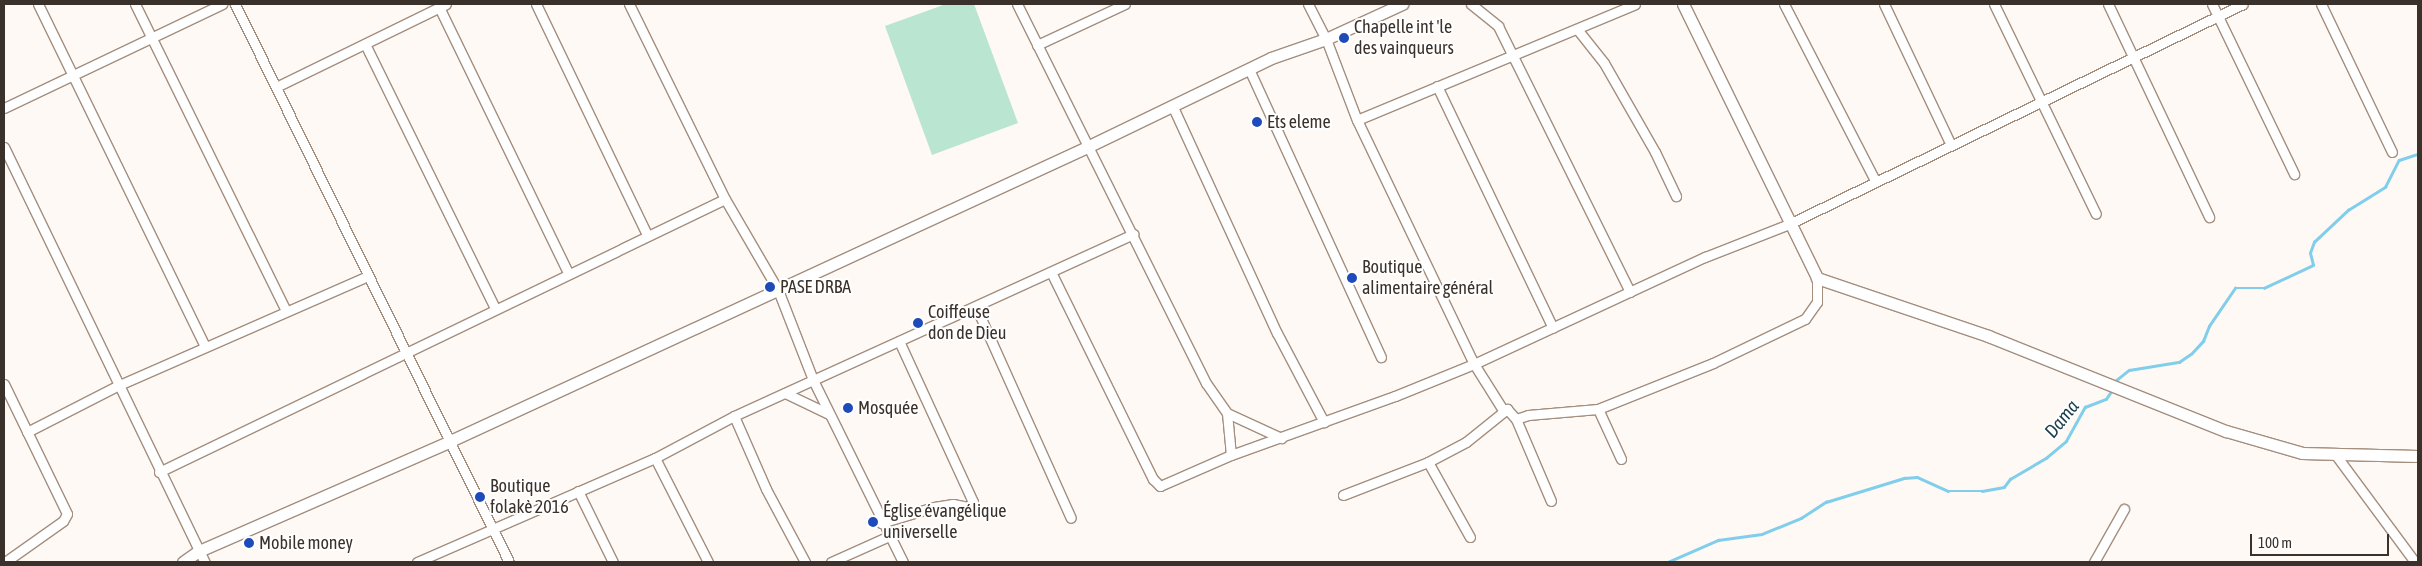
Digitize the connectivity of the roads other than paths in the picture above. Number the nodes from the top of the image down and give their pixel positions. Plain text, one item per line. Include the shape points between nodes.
1 (38, 4) edge
2 (134, 4) edge
3 (222, 4) edge
4 (235, 4) edge
5 (536, 4) edge
6 (629, 4) edge
7 (1017, 4) edge
8 (1124, 4) edge
9 (1308, 4) edge
10 (1402, 4) edge
11 (1471, 4) edge
12 (1635, 4) edge
13 (1683, 4) edge
14 (1784, 4) edge
15 (1884, 4) edge
16 (1994, 4) edge
17 (2108, 4) edge
18 (2212, 4) edge
19 (2243, 4) edge
20 (2321, 4) edge
21 (443, 6) edge
22 (2218, 16) junction
23 (1577, 29) junction
24 (151, 38) junction
25 (1326, 39) junction
26 (365, 44) junction
27 (1038, 45) junction
28 (1512, 54) junction
29 (2134, 57) junction
30 (1248, 69) junction
31 (73, 75) junction
32 (1437, 86) junction
33 (276, 87) junction
34 (2041, 102) junction
35 (1172, 105) junction
36 (4, 108) edge
37 (1357, 120) junction
38 (1951, 145) junction
39 (4, 147) edge
40 (1087, 147) junction
41 (2392, 152) dead end
42 (2294, 174) dead end
43 (1876, 182) junction
44 (1676, 196) dead end
45 (725, 199) junction
46 (2096, 214) dead end
47 (2209, 217) dead end
48 (1789, 224) junction
49 (1134, 234) junction
50 (647, 235) junction
51 (1051, 272) junction
52 (568, 273) junction
53 (367, 276) junction
54 (1816, 278) junction
55 (778, 290) junction
56 (1630, 292) junction
57 (976, 306) junction
58 (495, 308) junction
59 (286, 311) junction
60 (1553, 328) junction
61 (899, 342) junction
62 (205, 348) junction
63 (405, 355) junction
64 (1381, 357) dead end
65 (1474, 364) junction
66 (813, 380) junction
67 (4, 384) edge
68 (117, 386) junction
69 (785, 393) junction
70 (1598, 409) junction
71 (1503, 410) junction
72 (1227, 413) junction
73 (829, 414) junction
74 (734, 416) junction
75 (1516, 419) junction
76 (1324, 422) junction
77 (27, 432) junction
78 (1282, 438) junction
79 (448, 442) junction
80 (2335, 454) junction
81 (1231, 455) junction
82 (2418, 456) edge
83 (655, 458) junction
84 (1621, 459) dead end
85 (1428, 462) junction
86 (159, 472) junction
87 (578, 491) junction
88 (1343, 495) dead end
89 (1551, 501) dead end
90 (2124, 509) dead end
91 (1071, 518) dead end
92 (881, 523) junction
93 (493, 529) junction
94 (888, 536) junction
95 (1470, 537) dead end
96 (199, 551) junction
97 (5, 562) edge
98 (184, 562) edge
99 (205, 562) edge
100 (417, 562) edge
101 (509, 562) edge
102 (612, 562) edge
103 (708, 562) edge
104 (805, 562) edge
105 (831, 562) edge
106 (903, 562) edge
107 (2094, 562) edge
108 (2415, 562) edge

1 - 31 street
2 - 24 street
3 - 24 street
4 - 33 street
5 - 50 street
6 - 45 street
7 - 27 street
8 - 27 street
9 - 25 street
10 - 25 street
11 - 28 street via 1498,26
12 - 23 street
13 - 48 street
14 - 43 street
15 - 38 street
16 - 34 street
17 - 29 street
18 - 22 street
19 - 22 street
20 - 41 street
21 - 26 street
21 - 52 street
22 - 29 street
22 - 42 street
23 - 28 street
23 - 44 street via 1604,63
24 - 31 street
24 - 59 street
25 - 30 street
25 - 37 street
26 - 33 street
26 - 58 street
27 - 40 street
28 - 32 street
28 - 56 street
29 - 34 street
29 - 47 street
30 - 35 street
30 - 64 street
31 - 36 street
31 - 62 street
32 - 37 street
32 - 60 street
33 - 53 street
34 - 38 street
34 - 46 street
35 - 40 street
35 - 76 street via 1278,333
37 - 65 street
38 - 43 street
39 - 68 street
40 - 49 street
40 - 55 street
43 - 48 street
45 - 50 street
45 - 55 street
48 - 54 street
48 - 56 street via 1705,257
49 - 51 street
49 - 72 street via 1206,383
50 - 52 street
51 - 57 street
51 - 81 street via 1156,484 1160,486
52 - 58 street
53 - 59 street
53 - 63 street
54 - 70 street via 1817,302 1805,319 1714,363
54 - 80 street via 2099,379 2226,431 2302,453
55 - 66 street
55 - 79 street
56 - 60 street
57 - 61 street
57 - 91 street
58 - 63 street
59 - 62 street
60 - 65 street
61 - 66 street
61 - 92 street via 974,502 968,507 953,504 934,507
62 - 68 street
63 - 79 street
63 - 86 street
65 - 71 street
65 - 76 street
66 - 69 street
66 - 73 street
67 - 77 street
68 - 77 street
68 - 86 street
69 - 73 street
69 - 74 street
70 - 75 street via 1528,415
70 - 84 street
71 - 75 street via 1510,410
71 - 85 street via 1466,442
72 - 78 street
72 - 81 street
73 - 92 street
74 - 83 street
74 - 104 street via 766,489
75 - 89 street
76 - 78 street
77 - 97 street via 67,514 63,522
78 - 81 street
79 - 93 street
79 - 96 street
80 - 82 street
80 - 108 street
83 - 87 street
83 - 103 street
85 - 88 street
85 - 95 street
86 - 96 street
87 - 93 street
87 - 102 street
90 - 107 street
92 - 94 street
93 - 100 street
93 - 101 street
94 - 105 street
94 - 106 street
96 - 98 street
96 - 99 street

